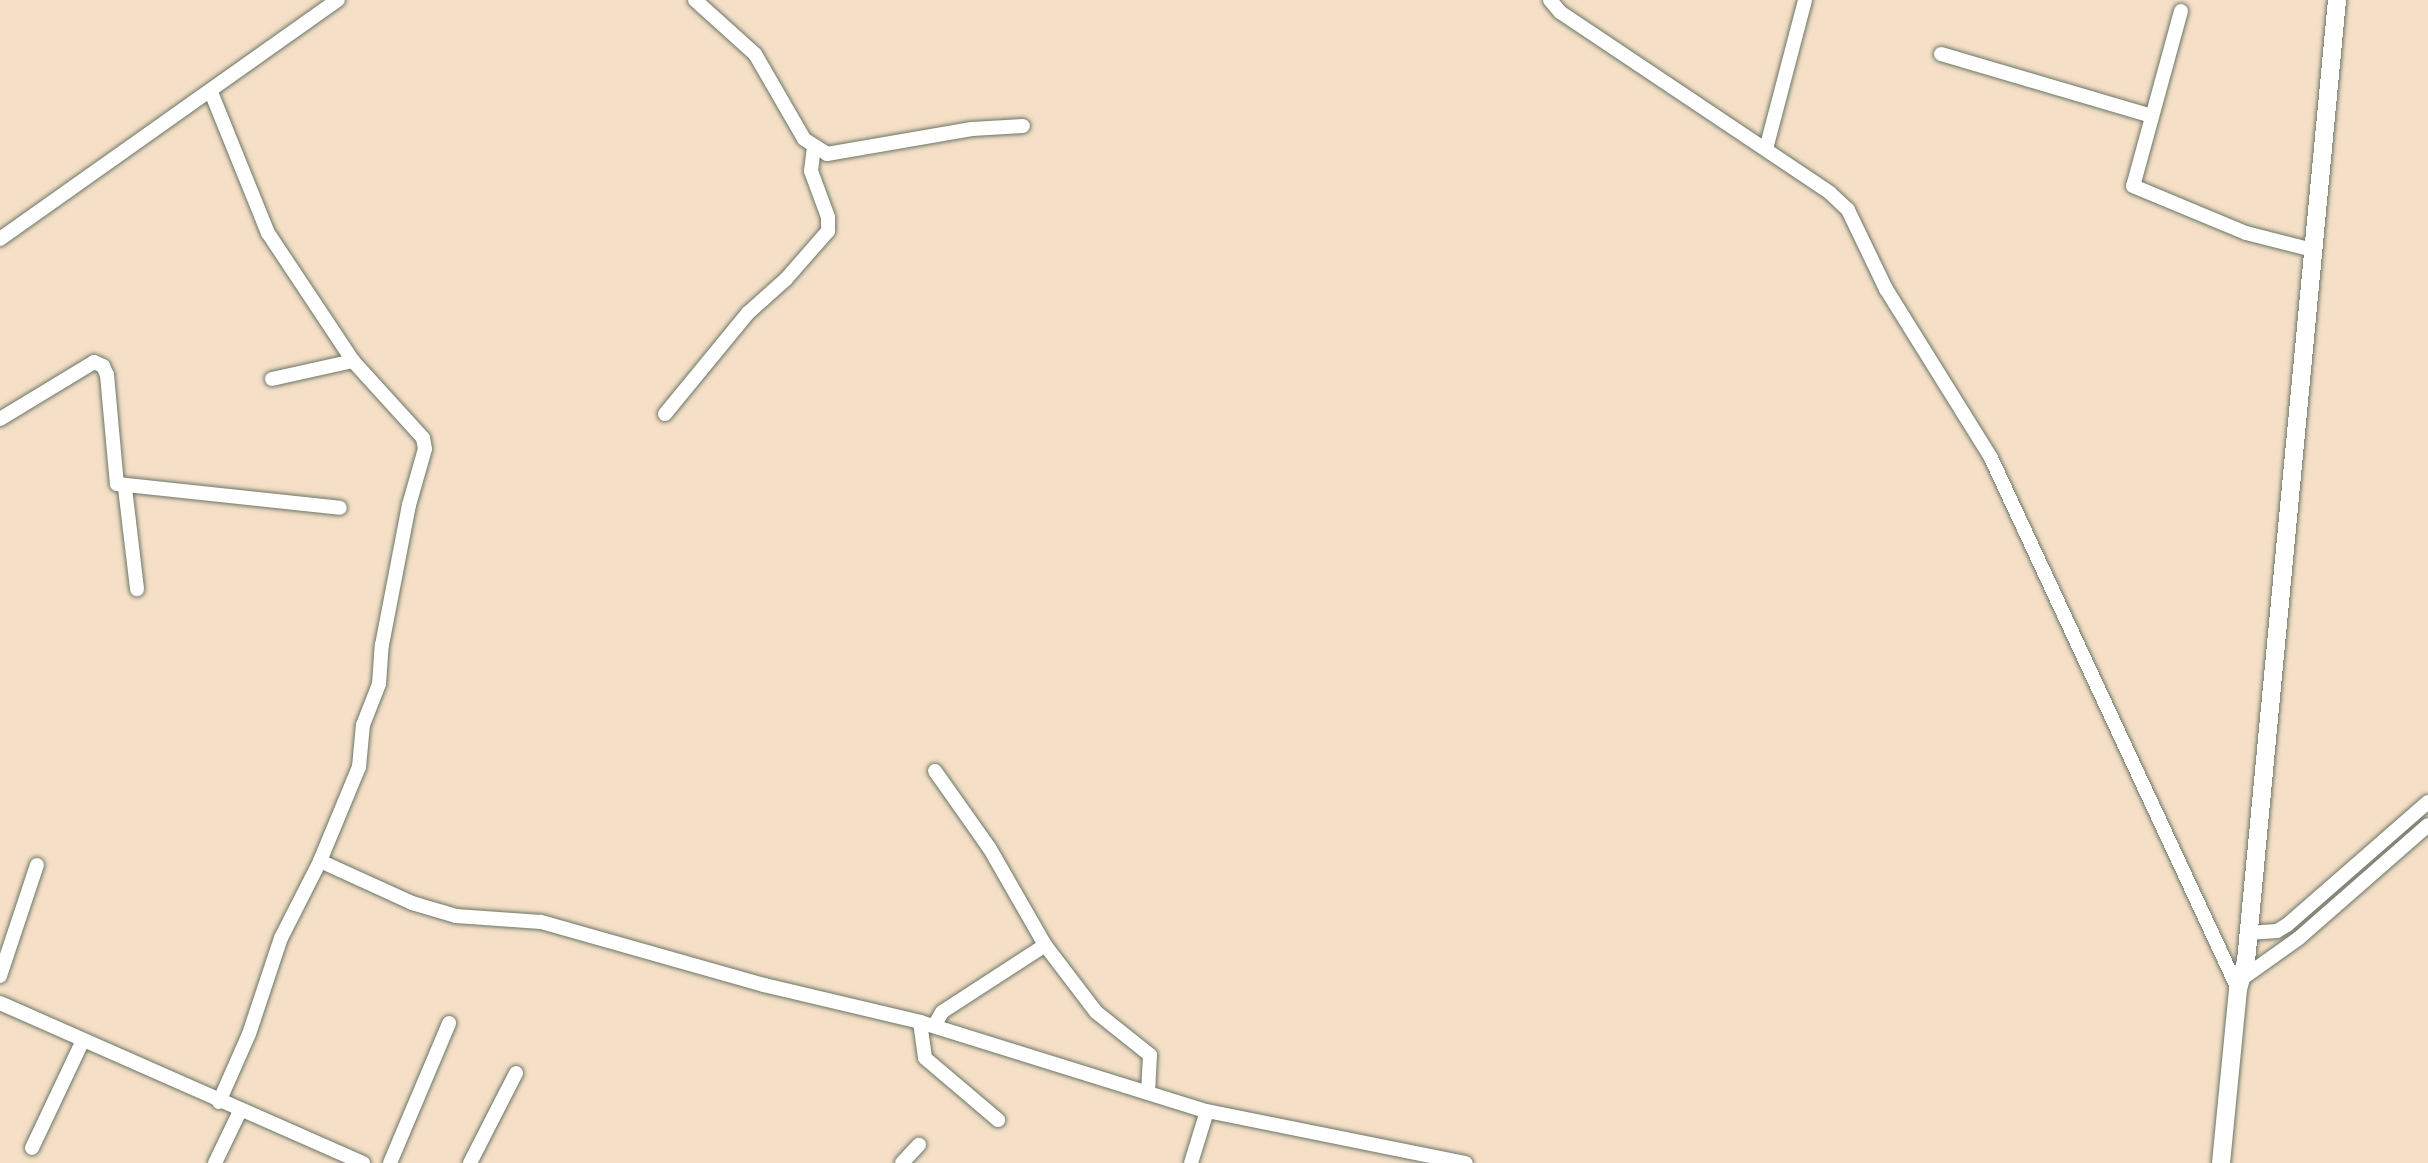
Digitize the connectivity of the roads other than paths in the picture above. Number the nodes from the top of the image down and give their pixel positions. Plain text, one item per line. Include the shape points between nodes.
1 (338, 0) edge
2 (695, 0) edge
3 (1550, 0) edge
4 (1805, 0) edge
5 (2337, 0) edge
6 (2181, 11) dead end
7 (1941, 54) dead end
8 (211, 92) junction
9 (2151, 116) junction
10 (1023, 126) dead end
11 (814, 147) junction
12 (1766, 149) junction
13 (0, 239) edge
14 (2313, 250) junction
15 (353, 361) junction
16 (272, 379) dead end
17 (665, 414) dead end
18 (0, 419) edge
19 (125, 488) junction
20 (340, 508) dead end
21 (138, 589) dead end
22 (935, 771) dead end
23 (2428, 802) edge
24 (2428, 825) edge
25 (320, 861) junction
26 (37, 866) dead end
27 (2248, 933) junction
28 (1045, 945) junction
29 (0, 976) edge
30 (2239, 985) junction
31 (0, 1003) edge
32 (449, 1023) dead end
33 (927, 1024) junction
34 (83, 1040) junction
35 (516, 1073) dead end
36 (1148, 1093) junction
37 (219, 1102) junction
38 (240, 1111) junction
39 (1207, 1111) junction
40 (998, 1120) dead end
41 (919, 1145) dead end
42 (32, 1148) dead end
43 (215, 1163) edge
44 (363, 1163) edge
45 (390, 1163) edge
46 (470, 1163) edge
47 (902, 1163) edge
48 (1191, 1163) edge
49 (1466, 1163) edge
50 (2221, 1163) edge

1 - 8 street
2 - 11 street via 755,54 804,139
3 - 12 street via 1560,12
4 - 12 street
5 - 14 main road
6 - 9 street
7 - 9 street
8 - 13 street
8 - 15 street via 268,233
9 - 14 street via 2134,176 2133,186 2140,192 2246,233
10 - 11 street via 958,131 827,154
11 - 17 street via 811,171 828,216 828,231 748,313
12 - 30 street via 1848,210 1886,289 1991,458
14 - 27 main road
15 - 16 street
15 - 25 street via 423,439 425,449 404,530 379,684 363,725 359,767
18 - 19 street via 83,366 103,366 114,469 117,484
19 - 20 street
19 - 21 street
22 - 28 street via 990,849
23 - 27 street via 2287,925 2277,931
24 - 30 street
25 - 33 street via 412,903 456,916 541,922 764,985
25 - 37 street via 285,927 249,1034
26 - 29 street
27 - 30 main road
28 - 33 street
28 - 36 street via 1096,1012 1150,1055
30 - 50 main road
31 - 34 street
32 - 45 street
33 - 36 street
33 - 40 street via 925,1058
34 - 37 street
34 - 42 street
35 - 46 street
36 - 39 street
37 - 38 street
38 - 43 street
38 - 44 street
39 - 48 street
39 - 49 street
41 - 47 street

